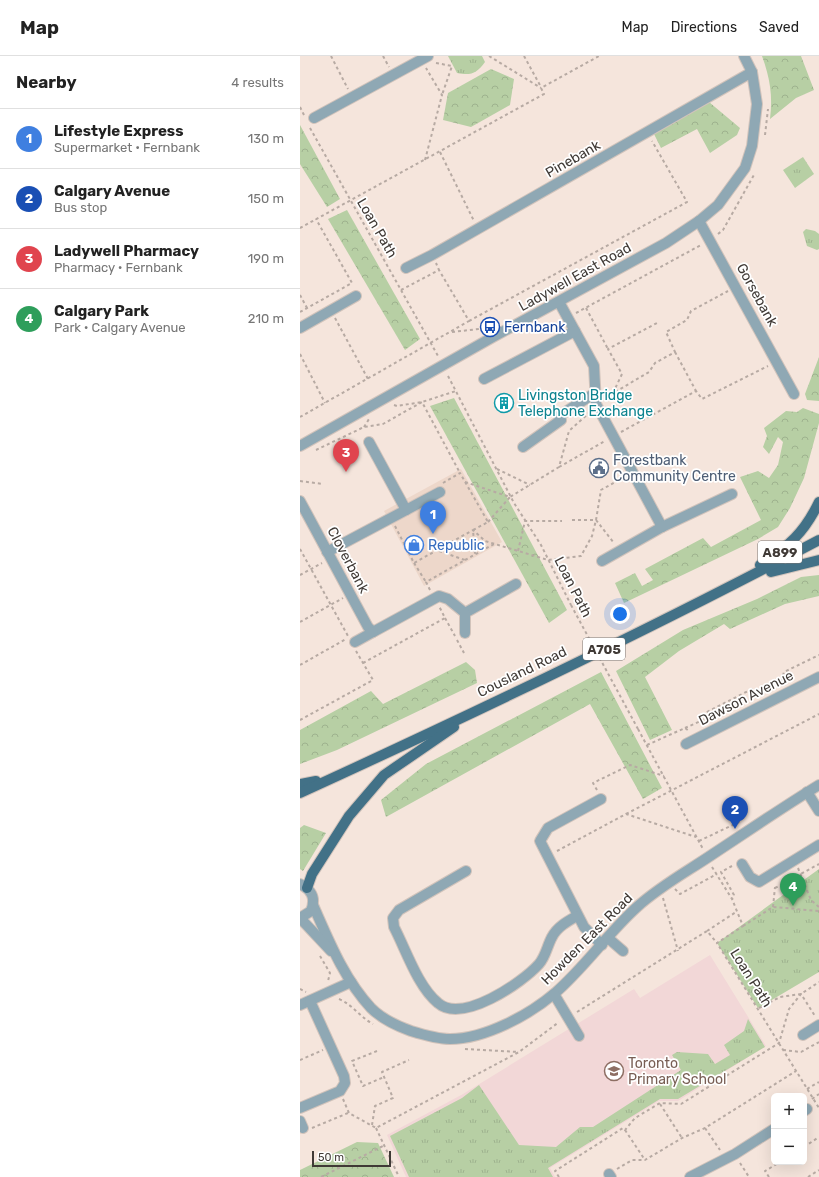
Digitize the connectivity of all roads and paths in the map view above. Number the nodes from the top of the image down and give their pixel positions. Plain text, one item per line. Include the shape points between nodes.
1 (331, 56) edge
2 (490, 56) edge
3 (524, 56) edge
4 (599, 56) edge
5 (744, 56) edge
6 (425, 58) edge
7 (752, 72) junction
8 (541, 88) junction
9 (442, 95) junction
10 (352, 98) junction
11 (319, 103) dead end
12 (300, 107) edge
13 (324, 112) junction
14 (314, 118) dead end
15 (647, 132) junction
16 (440, 152) junction
17 (425, 160) junction
18 (350, 200) junction
19 (316, 219) junction
20 (699, 221) junction
21 (300, 228) edge
22 (478, 229) junction
23 (432, 255) junction
24 (406, 268) dead end
25 (439, 270) junction
26 (401, 290) junction
27 (300, 295) edge
28 (356, 296) dead end
29 (559, 302) junction
30 (307, 308) junction
31 (586, 308) dead end
32 (330, 310) junction
33 (300, 312) edge
34 (314, 320) junction
35 (469, 321) junction
36 (657, 322) dead end
37 (300, 328) edge
38 (575, 331) junction
39 (448, 332) junction
40 (493, 337) junction
41 (430, 344) junction
42 (608, 349) junction
43 (675, 352) dead end
44 (300, 354) edge
45 (438, 358) dead end
46 (777, 362) junction
47 (448, 376) dead end
48 (368, 379) junction
49 (484, 379) dead end
50 (456, 391) junction
51 (696, 391) junction
52 (595, 393) junction
53 (613, 394) dead end
54 (794, 394) dead end
55 (422, 402) junction
56 (325, 403) junction
57 (397, 406) dead end
58 (300, 417) edge
59 (613, 437) junction
60 (369, 442) dead end
61 (300, 446) edge
62 (523, 447) dead end
63 (314, 451) dead end
64 (559, 467) dead end
65 (496, 469) junction
66 (460, 473) junction
67 (633, 473) junction
68 (300, 481) edge
69 (324, 484) dead end
70 (530, 485) dead end
71 (440, 492) joint
72 (732, 494) dead end
73 (510, 497) junction
74 (300, 501) edge
75 (819, 502) edge
76 (406, 510) junction
77 (391, 518) junction
78 (572, 520) dead end
79 (596, 520) junction
80 (525, 521) junction
81 (562, 521) dead end
82 (488, 522) junction
83 (662, 527) junction
84 (473, 530) junction
85 (819, 540) edge
86 (494, 544) junction
87 (300, 549) edge
88 (436, 550) junction
89 (518, 551) junction
90 (620, 551) junction
91 (475, 554) junction
92 (329, 555) junction
93 (465, 560) junction
94 (548, 560) junction
95 (819, 560) edge
96 (602, 561) dead end
97 (414, 563) junction
98 (311, 569) junction
99 (300, 575) edge
100 (426, 582) junction
101 (516, 584) dead end
102 (728, 588) junction
103 (350, 594) junction
104 (434, 598) junction
105 (331, 605) junction
106 (465, 613) junction
107 (300, 622) edge
108 (373, 632) junction
109 (465, 633) dead end
110 (353, 643) junction
111 (819, 655) edge
112 (363, 662) junction
113 (300, 665) edge
114 (819, 677) edge
115 (480, 708) junction
116 (819, 714) edge
117 (300, 720) edge
118 (686, 728) junction
119 (699, 738) junction
120 (686, 744) dead end
121 (647, 745) junction
122 (664, 776) junction
123 (332, 778) junction
124 (300, 784) edge
125 (819, 785) edge
126 (672, 791) junction
127 (808, 792) junction
128 (300, 793) edge
129 (601, 799) joint
130 (819, 811) edge
131 (626, 814) junction
132 (739, 822) dead end
133 (696, 837) junction
134 (699, 841) junction
135 (819, 845) edge
136 (703, 850) dead end
137 (547, 857) junction
138 (795, 861) junction
139 (742, 864) joint
140 (819, 864) edge
141 (712, 866) dead end
142 (466, 871) dead end
143 (776, 873) junction
144 (717, 874) junction
145 (801, 875) junction
146 (304, 886) edge
147 (775, 888) junction
148 (660, 889) junction
149 (680, 894) dead end
150 (732, 899) junction
151 (313, 904) junction
152 (773, 907) junction
153 (819, 907) edge
154 (819, 911) edge
155 (736, 912) junction
156 (578, 916) junction
157 (300, 918) edge
158 (743, 926) junction
159 (707, 931) junction
160 (605, 941) junction
161 (717, 943) junction
162 (317, 951) dead end
163 (623, 951) dead end
164 (678, 951) junction
165 (336, 957) junction
166 (351, 982) junction
167 (819, 982) edge
168 (327, 984) dead end
169 (554, 994) junction
170 (800, 994) junction
171 (310, 1001) junction
172 (300, 1006) edge
173 (758, 1008) junction
174 (812, 1011) dead end
175 (567, 1017) junction
176 (819, 1025) edge
177 (803, 1035) dead end
178 (579, 1036) dead end
179 (819, 1042) edge
180 (779, 1043) junction
181 (331, 1047) junction
182 (377, 1050) dead end
183 (784, 1050) junction
184 (300, 1060) edge
185 (409, 1060) dead end
186 (796, 1071) junction
187 (384, 1077) junction
188 (819, 1082) edge
189 (808, 1089) junction
190 (340, 1091) junction
191 (819, 1094) edge
192 (813, 1098) junction
193 (660, 1103) junction
194 (300, 1108) edge
195 (819, 1108) edge
196 (349, 1113) junction
197 (372, 1125) junction
198 (304, 1126) edge
199 (376, 1128) junction
200 (705, 1128) junction
201 (625, 1130) junction
202 (771, 1131) edge
203 (819, 1137) edge
204 (682, 1138) junction
205 (807, 1145) edge
206 (383, 1146) junction
207 (735, 1154) junction
208 (725, 1158) junction
209 (645, 1160) junction
210 (775, 1165) edge
211 (819, 1170) edge
212 (610, 1176) edge
213 (320, 1177) edge
214 (398, 1177) edge
215 (559, 1177) edge
216 (690, 1177) edge
217 (749, 1177) edge
218 (769, 1177) edge
219 (808, 1177) edge

1 - 10 path
2 - 8 path
3 - 8 path
4 - 8 path
5 - 7 street, Ladywell East Road
6 - 9 path
6 - 9 path via 452,66
6 - 10 street
7 - 15 street, Pinebank
7 - 20 street, Ladywell East Road via 757,104 750,157 718,205
8 - 16 path via 544,94
9 - 17 path
10 - 13 street
11 - 13 street
12 - 18 path, Loan Path
13 - 14 street
15 - 22 street, Pinebank
15 - 35 path via 687,202
16 - 17 path
16 - 22 path
17 - 18 path
18 - 19 path
18 - 26 path, Loan Path
19 - 21 path
19 - 30 path via 352,283
20 - 29 street, Ladywell East Road via 666,243
20 - 46 street, Gorsebank
22 - 23 street, Pinebank
23 - 24 street, Pinebank
23 - 25 path
25 - 26 path
25 - 35 path
26 - 41 path, Loan Path
27 - 30 path
28 - 32 street
29 - 38 street
29 - 40 street, Ladywell East Road
30 - 33 path
30 - 34 path
31 - 42 path
32 - 34 street
32 - 48 path
34 - 37 street
35 - 39 path
36 - 42 path
38 - 49 street
38 - 52 street via 594,366
39 - 40 path via 487,327
39 - 41 path
40 - 61 street, Ladywell East Road
41 - 45 path, Loan Path
41 - 48 path
42 - 53 path via 622,374
43 - 51 path
44 - 56 path
46 - 51 path via 702,399
46 - 54 street, Gorsebank via 793,381
47 - 50 path, Loan Path
48 - 56 path
50 - 55 path
50 - 65 path, Loan Path
51 - 59 path
52 - 59 street via 596,404
52 - 62 street via 558,416 561,420
55 - 57 path
55 - 63 path via 383,424 364,427
55 - 66 path
56 - 58 path
59 - 64 path
59 - 67 street
60 - 76 street
65 - 70 path
65 - 73 path, Loan Path
66 - 71 path via 440,485
66 - 82 path
67 - 79 path via 601,490
67 - 83 street
68 - 69 path
71 - 76 street
72 - 83 street
73 - 80 path, Loan Path
73 - 82 path
74 - 92 street, Cloverbank
75 - 102 main road, A899 via 809,523 796,537 779,553
76 - 77 street
77 - 92 street
77 - 97 path
78 - 79 path
79 - 90 path
79 - 94 path via 592,536 580,556
80 - 81 path
80 - 89 path
80 - 94 path, Loan Path
82 - 84 path
83 - 90 street
84 - 86 path via 485,541
84 - 88 path
84 - 91 path
85 - 102 main road, Cousland Road / A705
86 - 89 path
86 - 91 path
87 - 98 path
88 - 93 path
88 - 97 path
89 - 94 path
90 - 96 street
91 - 93 path
92 - 98 path
92 - 103 street, Cloverbank
93 - 100 path
94 - 121 path, Loan Path, bridge
95 - 102 main road, A899 via 780,568
97 - 100 path
98 - 99 path
98 - 105 path
100 - 104 path
101 - 106 street
102 - 115 main road, Cousland Road / A705
103 - 105 path
103 - 108 street, Cloverbank
104 - 106 street via 443,596
104 - 108 street
104 - 112 path via 445,618
105 - 107 path
105 - 110 path
106 - 109 street
108 - 110 street
110 - 112 path
110 - 113 path
111 - 118 path via 784,672 781,682 760,693 752,689 705,713 705,719
112 - 117 path via 373,680
114 - 119 street, Dawson Avenue
115 - 123 main road, Cousland Road / A705
115 - 146 main road via 384,775 349,816
116 - 126 path
118 - 119 path
118 - 121 path
119 - 120 street, Dawson Avenue
121 - 122 path, Loan Path
122 - 126 path, Loan Path
122 - 129 path via 630,764 593,783
123 - 124 main road
123 - 128 main road, Cousland Road / A705
125 - 127 street, Howden East Road
126 - 131 path
126 - 133 path, Loan Path
127 - 130 street
127 - 148 street, Howden East Road
129 - 137 street via 548,828 540,841
131 - 133 path
131 - 137 path
132 - 134 path
133 - 134 path, Loan Path
134 - 136 path, Loan Path
135 - 138 street
137 - 156 street
138 - 143 street
138 - 145 path
139 - 143 street via 755,881 759,882
139 - 150 path via 721,872 734,895
140 - 145 path
141 - 144 path, Loan Path
142 - 156 street via 398,910 393,918 394,927 427,993 439,1005 455,1009 470,1007 485,1002 517,984 540,962 557,929
143 - 147 path
144 - 149 path
144 - 150 path, Loan Path
145 - 147 path
145 - 153 path via 811,900
146 - 151 street, Howden East Road via 313,895
147 - 152 path
148 - 160 street, Howden East Road via 637,907
148 - 164 path
150 - 155 path, Loan Path
151 - 157 street, Howden East Road via 311,911
151 - 165 street, Howden East Road
152 - 154 path
152 - 158 path
155 - 158 path, Loan Path
155 - 159 path
156 - 160 street via 584,927
157 - 165 street, Howden East Road
158 - 161 path, Loan Path
159 - 161 path
159 - 164 path
160 - 163 street
160 - 169 street, Howden East Road
161 - 173 path, Loan Path
162 - 168 path via 330,973
164 - 175 path
165 - 166 street, Howden East Road
166 - 169 street, Howden East Road via 372,1009 387,1020 426,1036 450,1039 498,1028
166 - 171 street
167 - 170 path
169 - 175 street
170 - 173 path via 780,997
170 - 174 path
170 - 180 path via 789,1009
171 - 172 street
171 - 181 street
173 - 180 path, Loan Path
175 - 178 street
175 - 199 path via 519,1052
176 - 177 street
179 - 183 path via 800,1052
180 - 183 path, Loan Path
180 - 193 path via 681,1104
181 - 184 path
181 - 190 street via 344,1076 345,1083
182 - 187 path via 352,1062 363,1086
183 - 186 path, Loan Path
185 - 187 path via 382,1072
186 - 189 path, Loan Path
186 - 200 path
187 - 197 path via 393,1098 375,1106
188 - 189 path
189 - 192 path, Loan Path
190 - 194 street
190 - 196 path
191 - 192 path
192 - 195 path, Loan Path
193 - 201 path via 635,1118
193 - 204 path
196 - 197 path
196 - 198 path
197 - 199 path
199 - 206 path
200 - 204 path
200 - 208 path
201 - 209 path
201 - 215 path via 623,1128 555,1170
202 - 207 street
203 - 205 path
204 - 209 path
206 - 213 path
206 - 214 path
207 - 208 street
207 - 217 path
208 - 216 street
209 - 212 path via 632,1160
210 - 218 path via 765,1171
211 - 219 path

